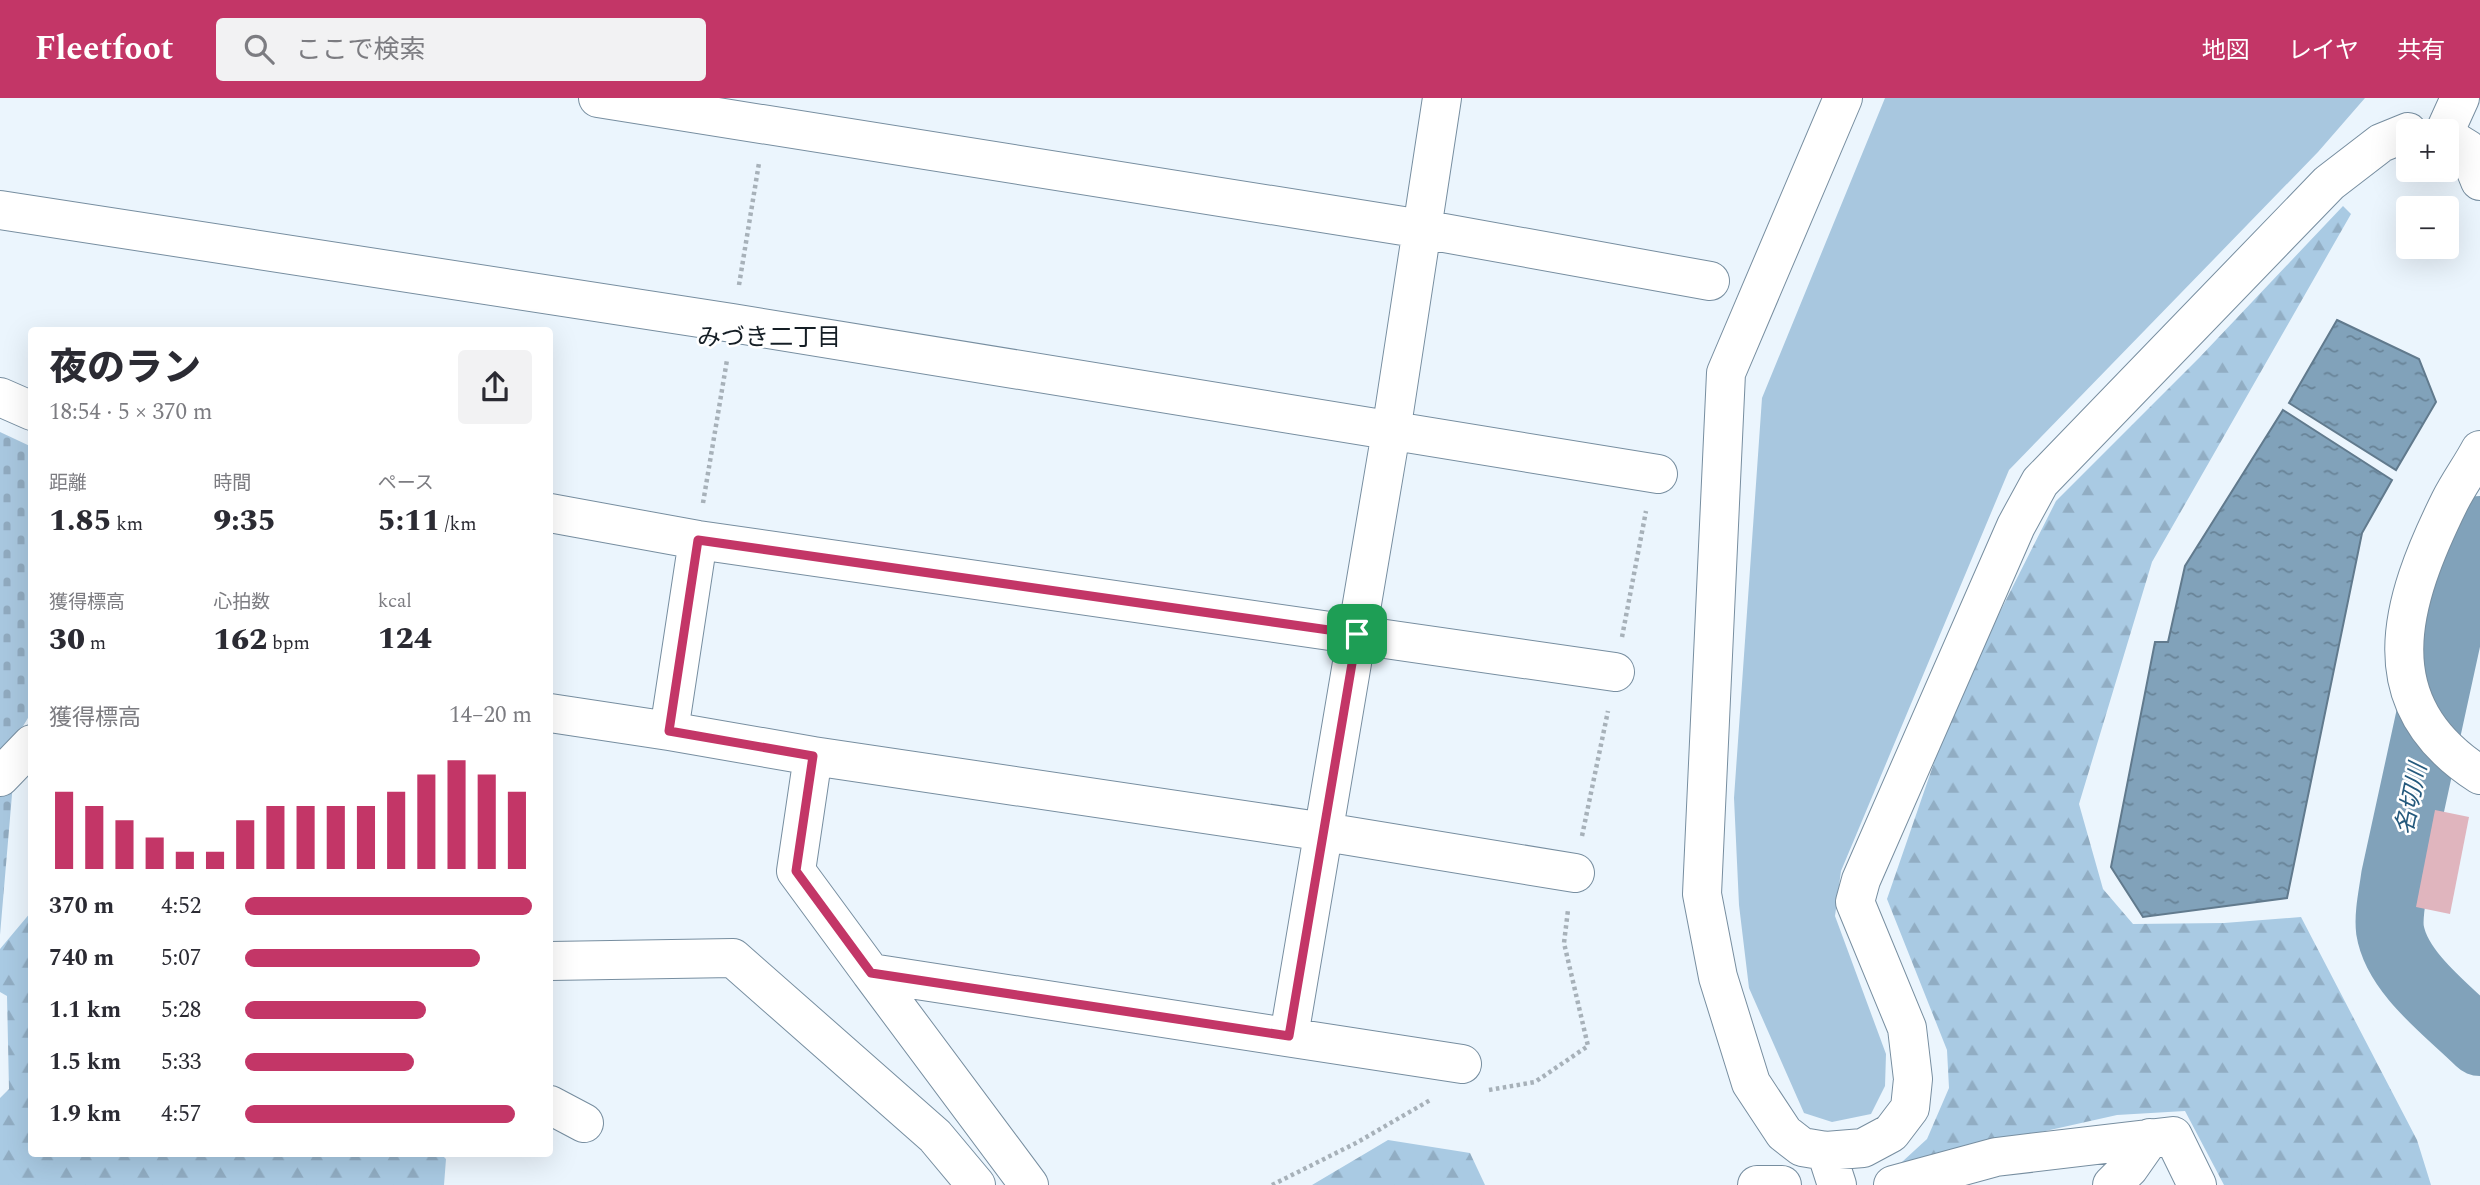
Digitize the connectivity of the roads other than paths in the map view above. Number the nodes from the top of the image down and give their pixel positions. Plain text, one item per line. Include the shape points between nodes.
1 (598, 98) edge
2 (1442, 98) edge
3 (1843, 98) edge
4 (2460, 98) edge
5 (2452, 119) edge
6 (2396, 137) edge
7 (2459, 143) edge
8 (2480, 181) edge
9 (0, 210) edge
10 (1422, 229) junction
11 (1710, 281) dead end
12 (0, 397) edge
13 (28, 409) edge
14 (1391, 432) junction
15 (2480, 450) edge
16 (1658, 474) dead end
17 (553, 514) edge
18 (698, 540) junction
19 (1357, 634) junction
20 (1615, 672) dead end
21 (553, 713) edge
22 (669, 731) junction
23 (28, 748) edge
24 (813, 756) junction
25 (2480, 775) edge
26 (0, 777) edge
27 (1325, 832) junction
28 (1575, 873) dead end
29 (553, 961) edge
30 (871, 973) junction
31 (1289, 1036) junction
32 (1462, 1064) dead end
33 (553, 1107) edge
34 (584, 1123) dead end
35 (2150, 1138) junction
36 (1832, 1168) edge
37 (976, 1185) edge
38 (1029, 1185) edge
39 (1757, 1185) edge
40 (1782, 1185) edge
41 (1893, 1185) edge
42 (2112, 1185) edge
43 (2197, 1185) edge

1 - 10 street
2 - 10 street
3 - 36 street via 1726,373 1702,894 1718,977 1751,1083 1783,1133
4 - 5 street
6 - 36 street via 2381,143 2329,183 2040,482 1933,710 1855,902 1907,1028 1913,1079 1910,1108 1891,1133
7 - 8 street via 2468,149
9 - 14 street via 746,325
10 - 11 street
10 - 14 street
12 - 13 street
14 - 16 street
14 - 19 street
15 - 25 street via 2427,551 2404,638 2404,673 2430,731 2462,764
17 - 18 street
18 - 19 street
18 - 22 street
19 - 20 street
19 - 27 street
21 - 22 street
22 - 24 street
23 - 26 street
24 - 27 street
24 - 30 street via 796,871
27 - 28 street
27 - 31 street
29 - 37 street via 733,958 935,1136
30 - 31 street
30 - 38 street
31 - 32 street
33 - 34 street
35 - 41 street via 1996,1157
35 - 42 street
35 - 43 street via 2173,1136
39 - 40 street

